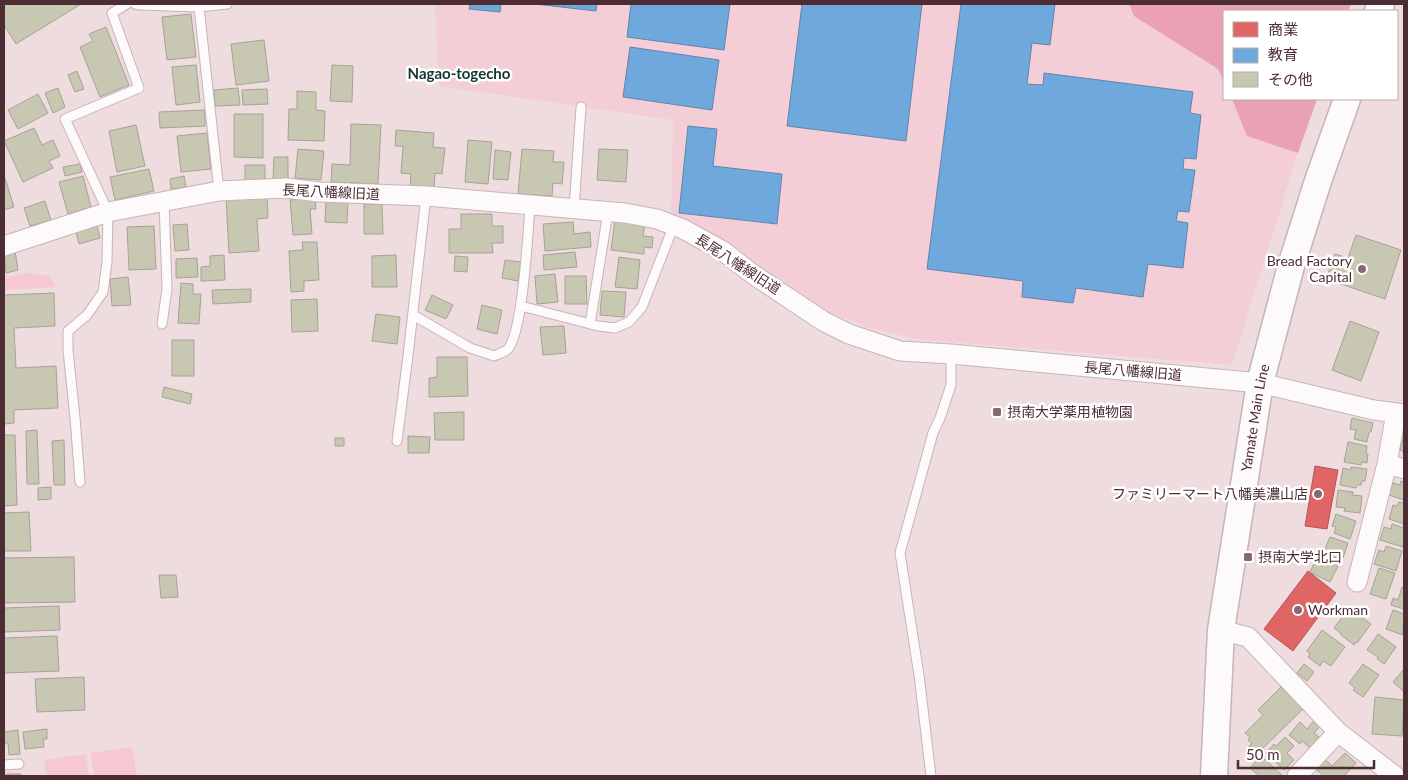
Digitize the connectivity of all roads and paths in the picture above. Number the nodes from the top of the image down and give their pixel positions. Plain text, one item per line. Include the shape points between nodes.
1 (127, 4) edge
2 (135, 4) edge
3 (227, 4) edge
4 (199, 7) junction
5 (1347, 100) edge
6 (582, 106) dead end
7 (219, 191) junction
8 (426, 196) junction
9 (164, 201) junction
10 (530, 205) junction
11 (574, 209) junction
12 (108, 212) junction
13 (608, 212) junction
14 (674, 225) junction
15 (4, 246) edge
16 (521, 306) junction
17 (413, 315) junction
18 (162, 324) dead end
19 (590, 324) junction
20 (951, 354) junction
21 (1260, 383) junction
22 (1400, 413) edge
23 (397, 441) dead end
24 (1396, 467) edge
25 (80, 482) dead end
26 (1357, 582) dead end
27 (1220, 630) junction
28 (1338, 732) junction
29 (19, 764) dead end
30 (4, 765) edge
31 (931, 776) edge
32 (1214, 776) edge
33 (1297, 776) edge
34 (1395, 776) edge

1 - 12 lane via 112,13 139,88 65,119
2 - 4 lane
3 - 4 lane
4 - 7 lane
5 - 21 main road, Yamate Main Line via 1290,266
6 - 11 lane
7 - 8 street, 長尾八幡線旧道 via 286,188
7 - 9 street, 長尾八幡線旧道
8 - 10 street, 長尾八幡線旧道
8 - 17 lane
9 - 12 street, 長尾八幡線旧道
9 - 18 lane via 167,289
10 - 11 street, 長尾八幡線旧道
10 - 16 lane
11 - 13 street, 長尾八幡線旧道
12 - 15 street, 長尾八幡線旧道
12 - 25 lane via 103,292 87,315 68,331
13 - 14 street, 長尾八幡線旧道 via 657,218
13 - 19 lane
14 - 19 lane via 642,307 629,322 615,328
14 - 20 street, 長尾八幡線旧道 via 723,251 823,320 849,334 900,351
16 - 17 lane via 508,349 494,356 470,348
16 - 19 lane
17 - 23 lane
20 - 21 street, 長尾八幡線旧道
20 - 31 lane via 951,385 933,433 900,553
21 - 22 street, 長尾八幡線旧道 via 1374,410
21 - 27 main road, Yamate Main Line
22 - 24 street
24 - 26 street
27 - 28 street via 1248,636
27 - 32 main road, Yamate Main Line
28 - 33 street
28 - 34 street
29 - 30 lane

